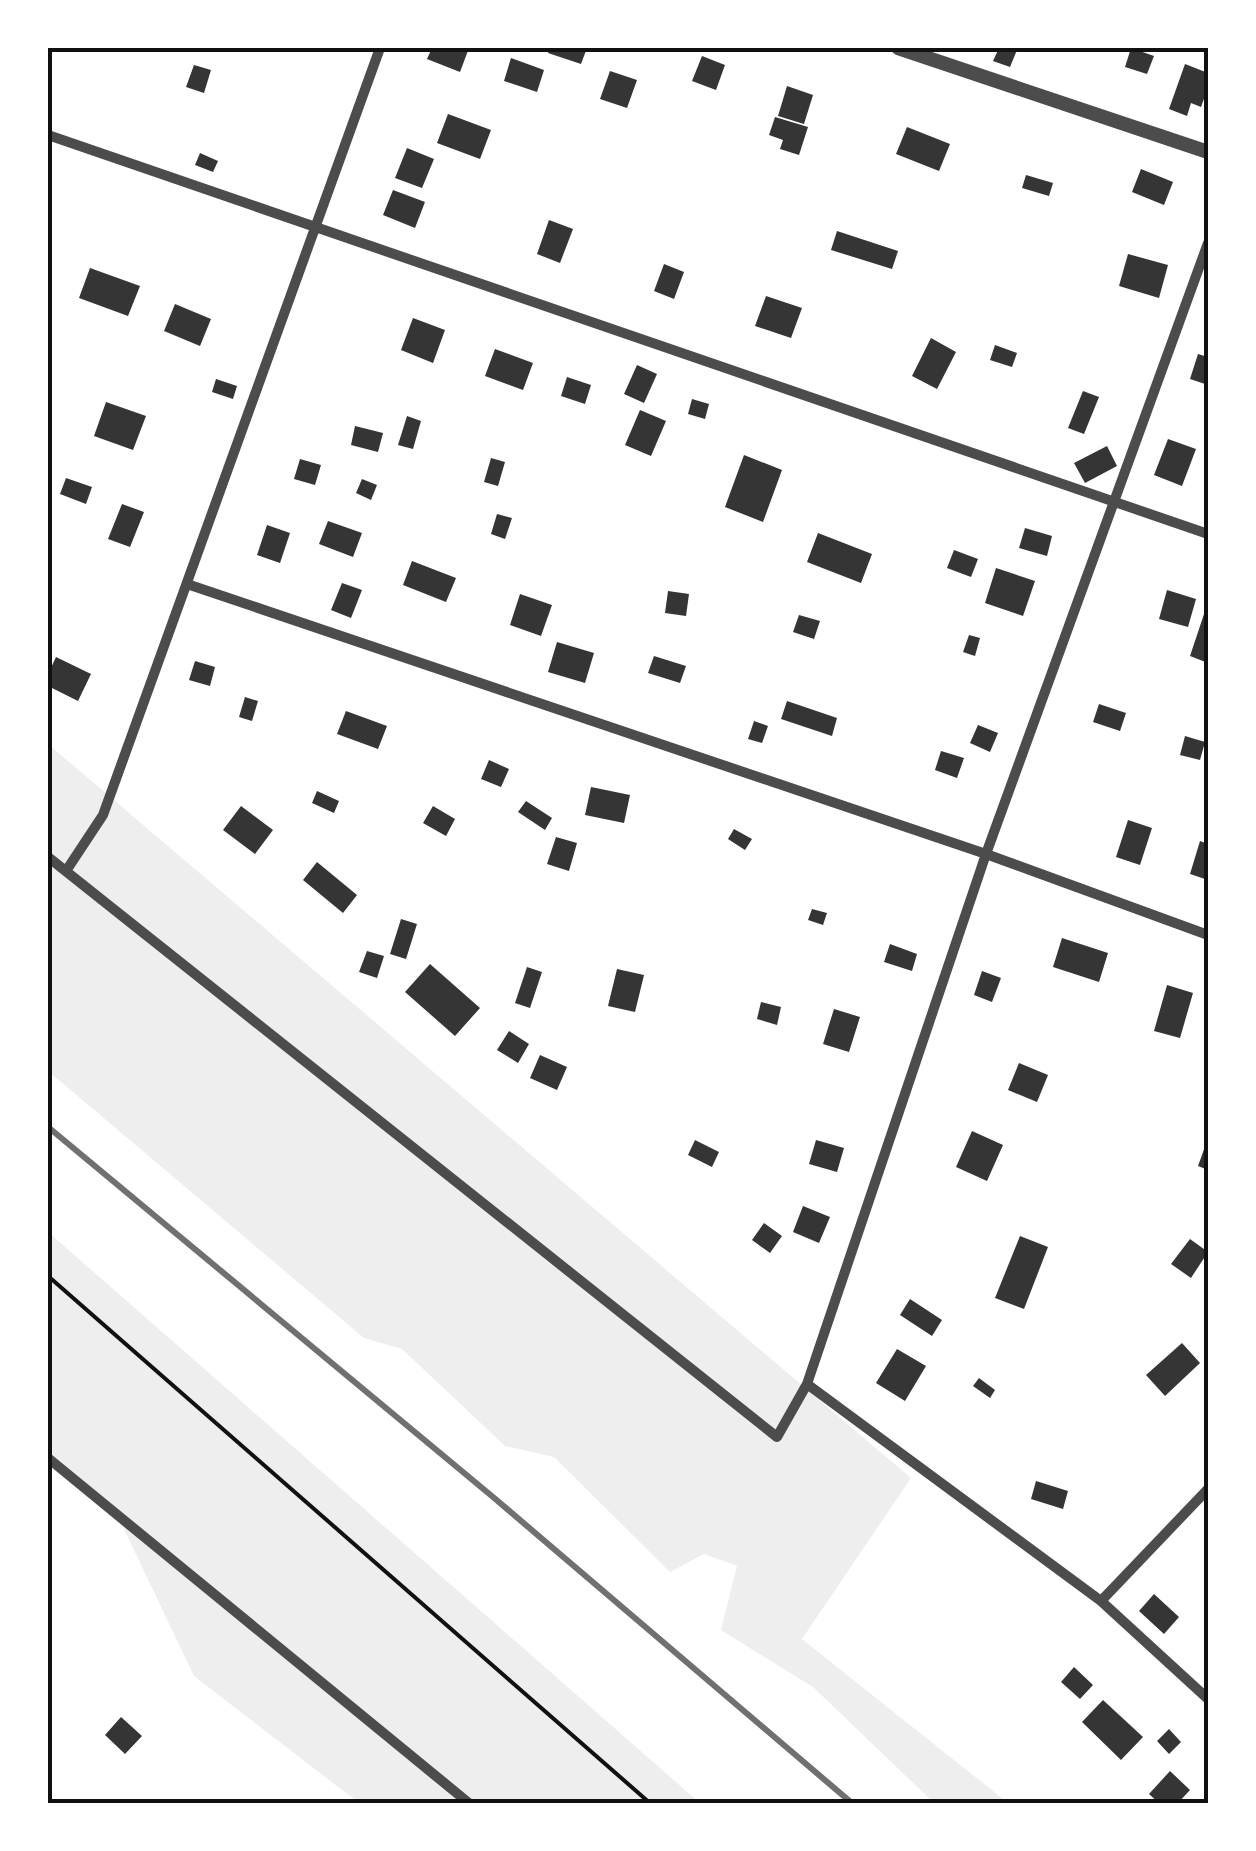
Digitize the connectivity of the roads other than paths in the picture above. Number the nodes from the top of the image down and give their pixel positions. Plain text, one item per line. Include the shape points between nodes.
1 (380, 48) edge
2 (898, 48) edge
3 (48, 136) edge
4 (1208, 152) edge
5 (316, 229) junction
6 (1208, 243) edge
7 (1116, 500) junction
8 (1208, 534) edge
9 (187, 584) junction
10 (986, 854) junction
11 (48, 857) edge
12 (66, 872) junction
13 (1208, 935) edge
14 (807, 1384) junction
15 (48, 1458) edge
16 (1208, 1489) edge
17 (1101, 1601) junction
18 (1208, 1699) edge
19 (470, 1804) edge

1 - 5 street
2 - 4 street
3 - 5 street
5 - 7 street
5 - 9 street
6 - 7 street
7 - 8 street
7 - 10 street
9 - 10 street
9 - 12 street via 103,815
10 - 13 street
10 - 14 street
11 - 12 street
12 - 14 street via 777,1437
14 - 17 street
15 - 19 street
16 - 17 street
17 - 18 street

